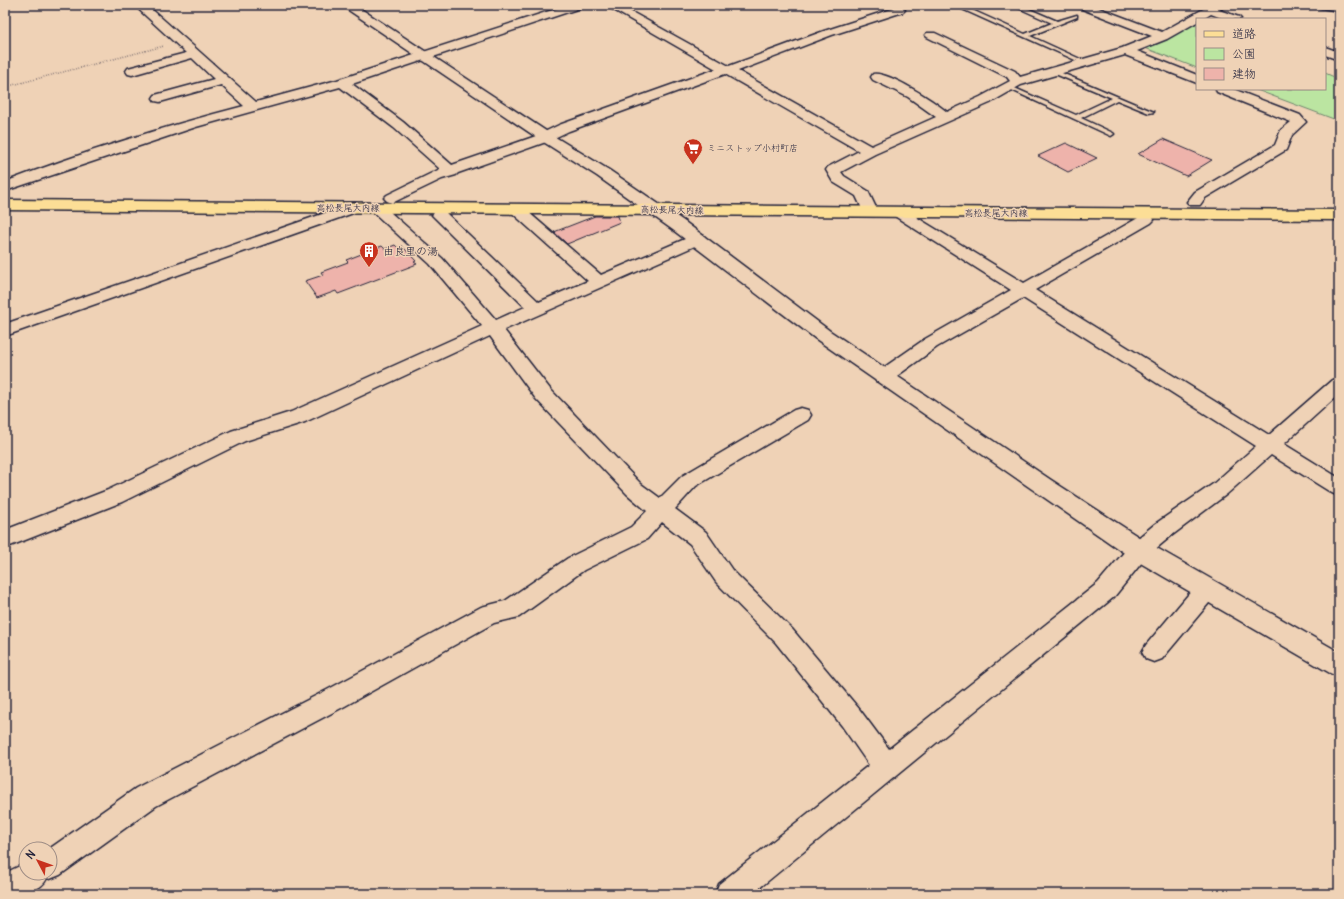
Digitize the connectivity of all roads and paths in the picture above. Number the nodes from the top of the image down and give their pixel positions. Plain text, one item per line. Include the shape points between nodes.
1 (140, 5) edge
2 (347, 5) edge
3 (579, 5) edge
4 (611, 5) edge
5 (956, 5) edge
6 (1015, 5) edge
7 (1081, 5) edge
8 (1319, 5) edge
9 (1214, 7) edge
10 (1339, 8) edge
11 (899, 10) dead end
12 (1075, 16) dead end
13 (1233, 18) edge
14 (1057, 23) junction
15 (931, 35) dead end
16 (1025, 36) junction
17 (1163, 36) junction
18 (180, 42) junction
19 (1126, 51) junction
20 (1326, 51) edge
21 (194, 54) junction
22 (1339, 56) edge
23 (424, 57) junction
24 (1086, 63) junction
25 (726, 70) junction
26 (132, 71) dead end
27 (1055, 72) junction
28 (877, 77) dead end
29 (1196, 79) edge
30 (223, 80) junction
31 (342, 83) junction
32 (1012, 84) junction
33 (5, 87) edge
34 (1225, 90) edge
35 (160, 98) dead end
36 (1117, 98) junction
37 (252, 106) junction
38 (1151, 112) dead end
39 (945, 117) junction
40 (1076, 118) junction
41 (1111, 134) dead end
42 (547, 138) junction
43 (870, 151) junction
44 (451, 172) junction
45 (5, 187) edge
46 (5, 196) edge
47 (392, 198) junction
48 (1195, 202) junction
49 (5, 205) edge
50 (649, 205) junction
51 (1339, 205) edge
52 (868, 206) junction
53 (354, 208) junction
54 (377, 208) junction
55 (515, 208) junction
56 (898, 212) junction
57 (1145, 214) junction
58 (440, 215) dead end
59 (1339, 216) edge
60 (698, 239) junction
61 (599, 282) junction
62 (1024, 291) junction
63 (537, 309) junction
64 (493, 328) junction
65 (5, 330) edge
66 (883, 377) junction
67 (1339, 384) edge
68 (801, 415) dead end
69 (1269, 446) junction
70 (1339, 488) edge
71 (661, 510) junction
72 (5, 539) edge
73 (1140, 550) junction
74 (1206, 590) junction
75 (1154, 652) dead end
76 (1339, 665) edge
77 (886, 767) junction
78 (58, 859) edge
79 (20, 881) edge
80 (5, 889) edge
81 (729, 894) edge

1 - 18 street
2 - 23 street
3 - 23 street
4 - 25 street
5 - 16 lane
6 - 14 lane
7 - 17 street
8 - 10 street
9 - 13 street
9 - 17 street
11 - 25 street
12 - 14 lane
14 - 16 lane
15 - 32 street via 1011,74
16 - 24 lane
17 - 19 street
18 - 21 street
18 - 33 path
19 - 24 street
19 - 29 street
20 - 22 street
21 - 26 street
21 - 30 street
23 - 31 street
23 - 42 street
24 - 27 street
25 - 42 street via 564,128
25 - 43 street
27 - 32 street
27 - 36 lane
28 - 39 street via 914,94
30 - 35 street
30 - 37 street
31 - 37 street
31 - 44 street via 431,151
32 - 39 street via 985,100
32 - 40 lane
34 - 48 street via 1295,118 1299,122 1286,133 1281,147 1200,195
36 - 38 lane
36 - 40 lane
37 - 45 street via 41,173
39 - 43 street
40 - 41 lane
42 - 44 street
42 - 50 street
43 - 52 street via 833,170 838,179 863,194
44 - 47 street
46 - 47 main road, 高松長尾大内線
47 - 50 main road, 高松長尾大内線
48 - 51 main road, 高松長尾大内線
48 - 52 main road, 高松長尾大内線
49 - 53 main road, 高松長尾大内線
50 - 52 main road, 高松長尾大内線
50 - 55 main road, 高松長尾大内線
50 - 60 street
52 - 56 main road, 高松長尾大内線
53 - 54 main road, 高松長尾大内線
53 - 65 street
54 - 55 main road, 高松長尾大内線
54 - 64 street via 436,261
55 - 61 street
56 - 57 main road, 高松長尾大内線
56 - 62 street
57 - 59 main road, 高松長尾大内線
57 - 62 street via 1146,220
58 - 63 street
60 - 61 street
60 - 66 street via 822,335
61 - 63 street
62 - 66 street via 931,343
62 - 69 street
63 - 64 street
64 - 71 street via 543,394 634,489
64 - 72 street via 298,417 238,436 116,496
66 - 73 street
67 - 69 street
68 - 71 street via 689,481
69 - 70 street
69 - 73 street via 1220,489
71 - 77 street via 698,538 724,576 784,636 851,718
71 - 78 street via 638,533 576,564 510,610 489,614 336,698 146,797
73 - 74 street
73 - 77 street via 1106,590
74 - 75 street
74 - 76 street
77 - 81 street
79 - 80 street

